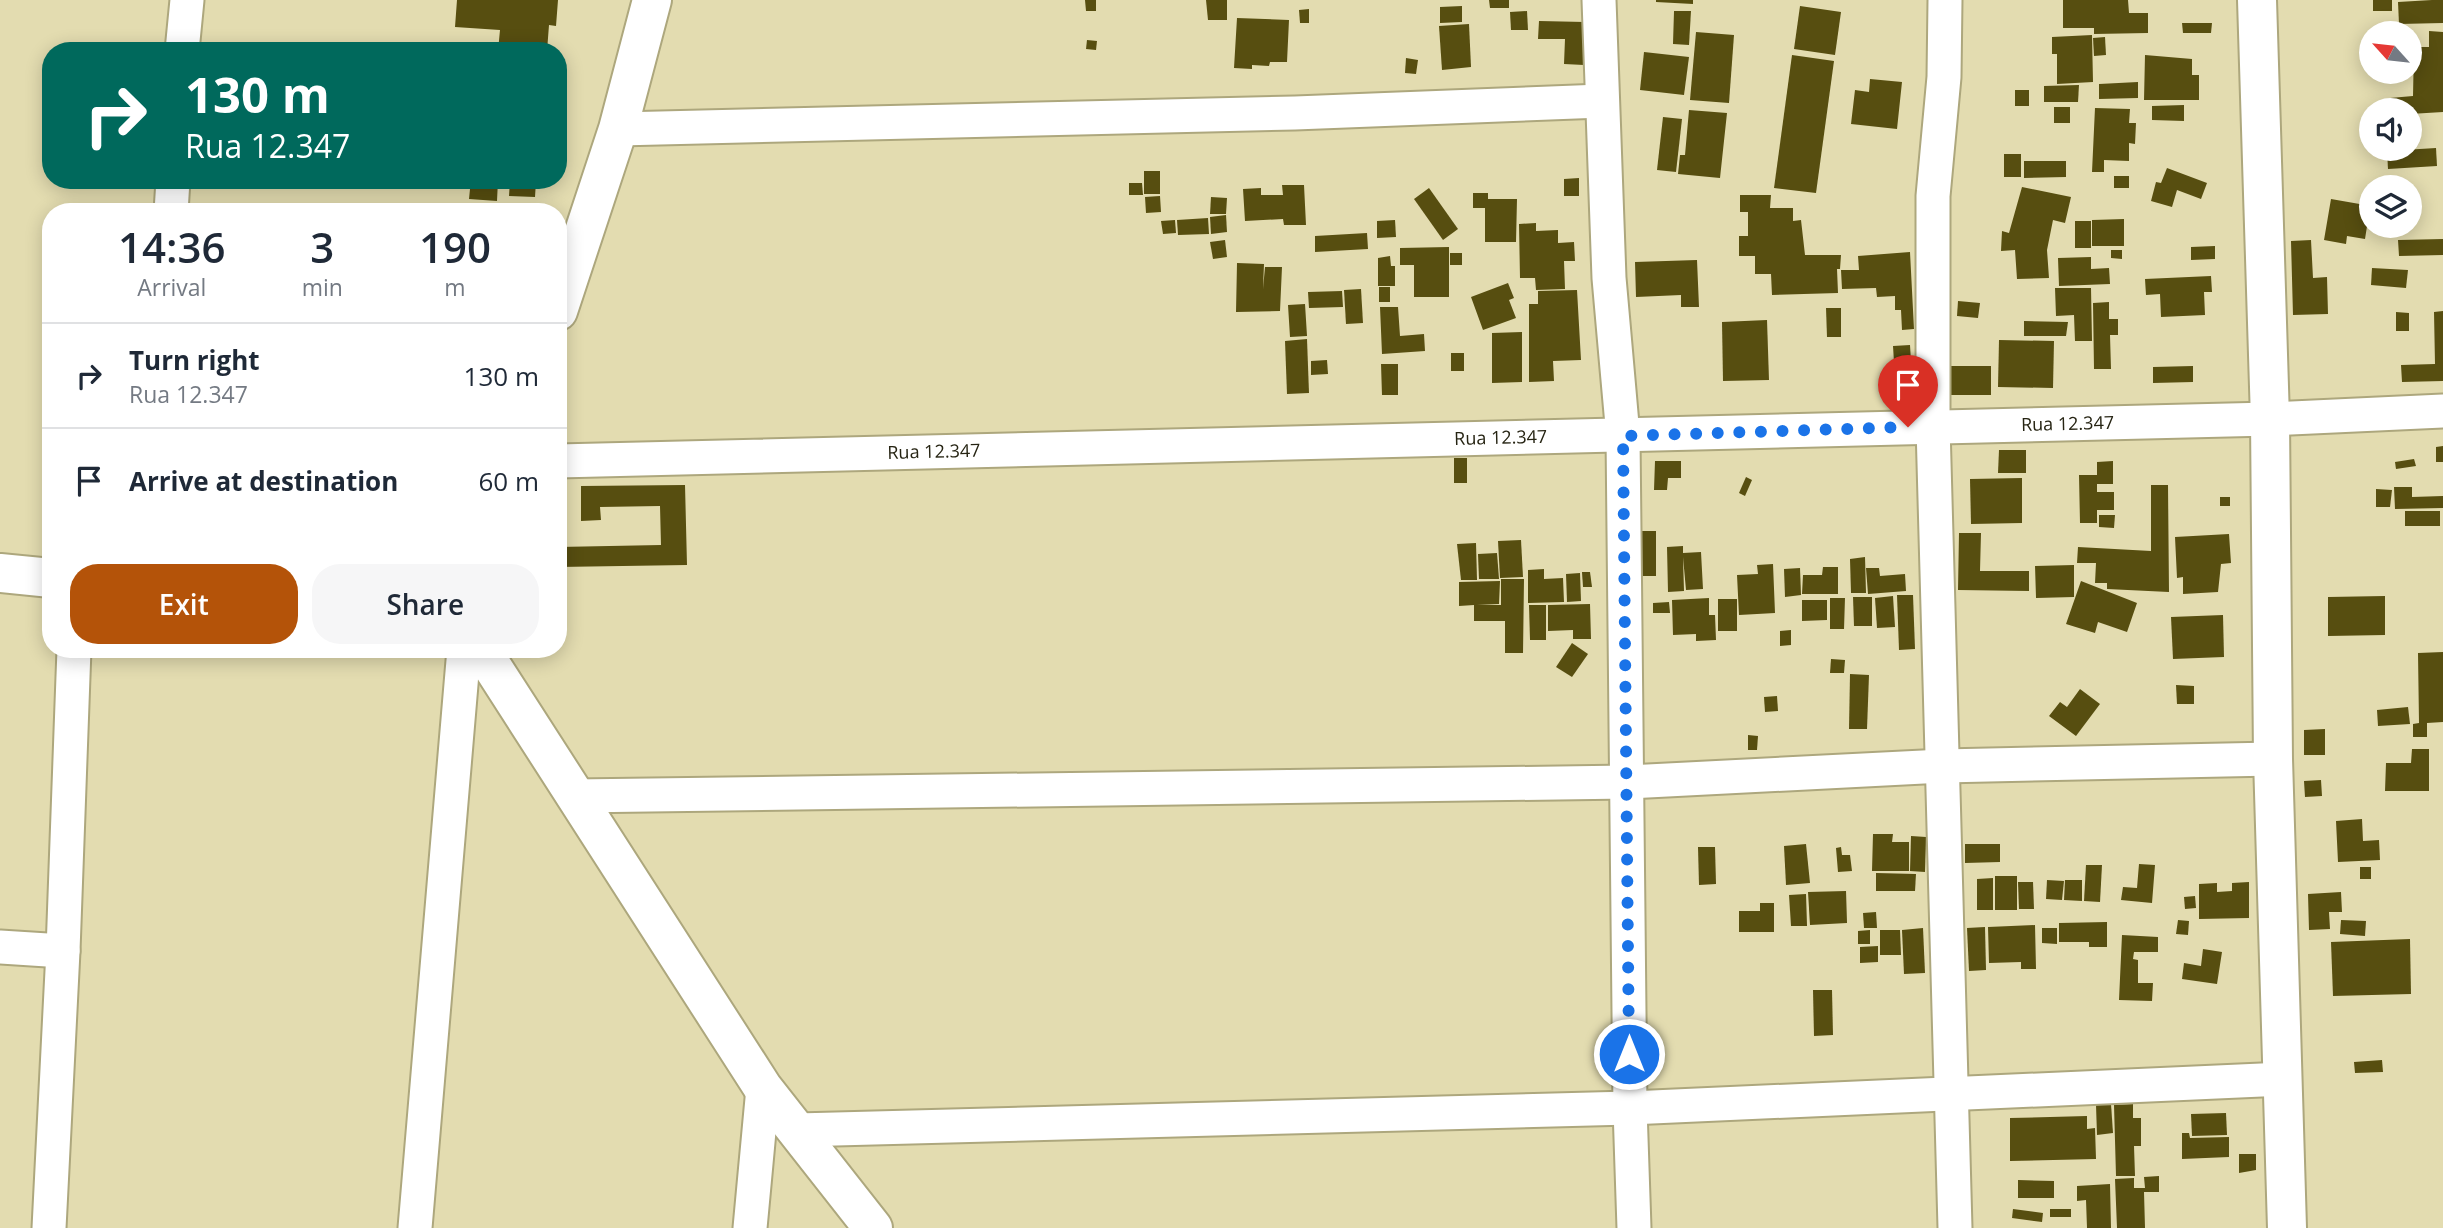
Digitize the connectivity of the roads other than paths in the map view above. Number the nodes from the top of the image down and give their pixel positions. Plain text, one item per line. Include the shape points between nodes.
1 (187, 0) edge
2 (652, 0) edge
3 (1599, 0) edge
4 (1945, 0) edge
5 (2257, 0) edge
6 (183, 42) edge
7 (1602, 102) junction
8 (618, 129) junction
9 (567, 285) edge
10 (2443, 411) edge
11 (2270, 419) junction
12 (1933, 426) junction
13 (1623, 436) junction
14 (567, 461) edge
15 (0, 573) edge
16 (42, 577) edge
17 (74, 658) edge
18 (463, 658) edge
19 (487, 658) edge
20 (2273, 759) junction
21 (1943, 766) junction
22 (1628, 782) junction
23 (574, 796) junction
24 (0, 947) edge
25 (63, 951) junction
26 (2284, 1079) junction
27 (763, 1088) junction
28 (1951, 1092) junction
29 (1630, 1108) junction
30 (797, 1130) junction
31 (49, 1228) edge
32 (415, 1228) edge
33 (750, 1228) edge
34 (873, 1228) edge
35 (1634, 1228) edge
36 (1955, 1228) edge
37 (2287, 1228) edge

1 - 6 street
2 - 8 street
3 - 7 street
4 - 12 street via 1944,77 1933,196
5 - 11 street
7 - 8 street
7 - 13 street via 1609,278
8 - 9 street
10 - 11 street, Rua 12.347
11 - 12 street, Rua 12.347
11 - 20 street
12 - 13 street, Rua 12.347
12 - 21 street
13 - 14 street, Rua 12.347
13 - 22 street
15 - 16 street
17 - 25 street
18 - 32 street
19 - 23 street
20 - 21 street
20 - 26 street
21 - 22 street
21 - 28 street
22 - 23 street
22 - 29 street
23 - 27 street
24 - 25 street
25 - 31 street
26 - 28 street
26 - 37 street
27 - 30 street
27 - 33 street
28 - 29 street
28 - 36 street
29 - 30 street
29 - 35 street
30 - 34 street

